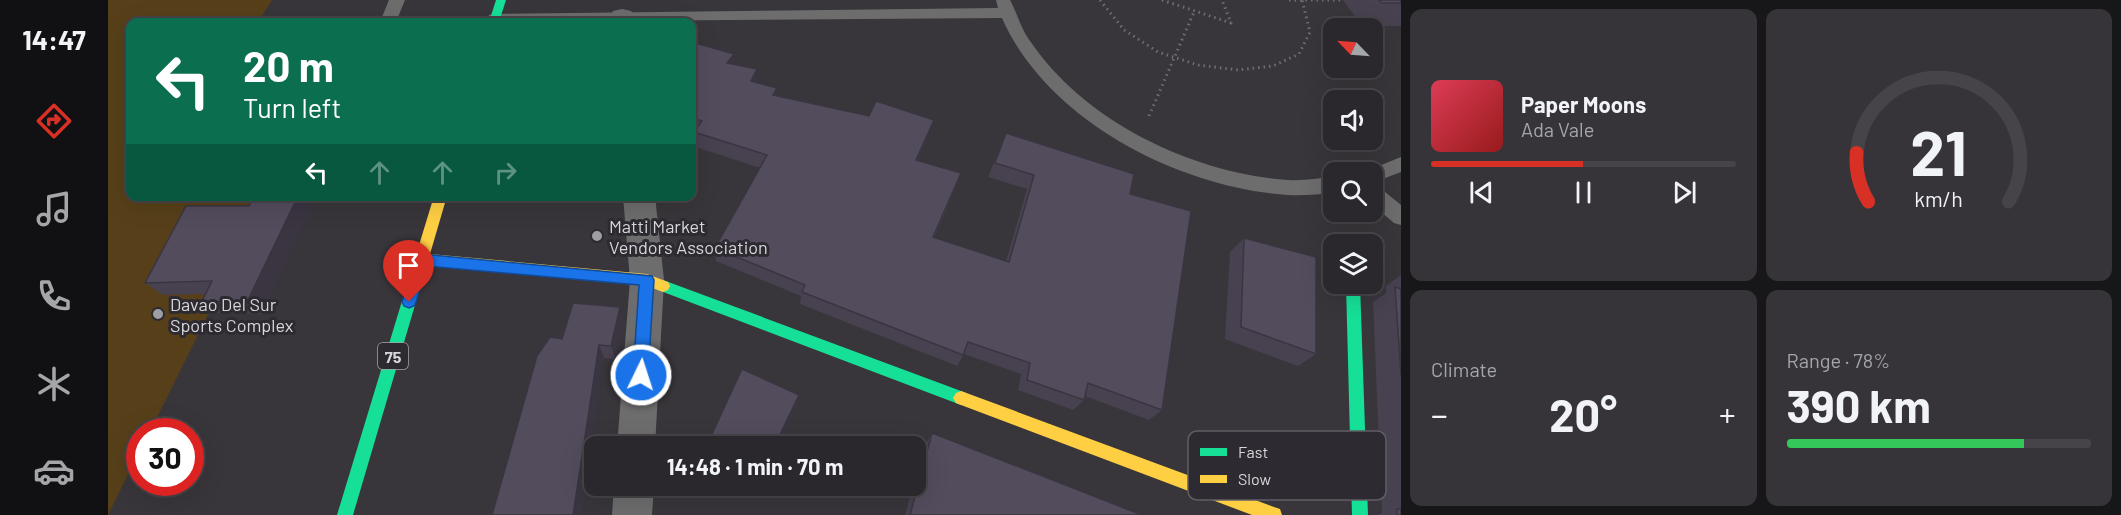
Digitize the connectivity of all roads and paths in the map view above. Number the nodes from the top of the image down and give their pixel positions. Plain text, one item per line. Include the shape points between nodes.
1 (397, 0) edge
2 (501, 0) edge
3 (1100, 0) edge
4 (1162, 0) edge
5 (1222, 0) edge
6 (1289, 0) edge
7 (1302, 0) edge
8 (1343, 0) edge
9 (1004, 6) edge
10 (725, 8) edge
11 (1194, 12) junction
12 (390, 18) edge
13 (496, 18) edge
14 (639, 18) edge
15 (1174, 59) junction
16 (1137, 142) junction
17 (1401, 164) edge
18 (1383, 171) edge
19 (1323, 186) edge
20 (439, 201) edge
21 (639, 201) edge
22 (1383, 201) edge
23 (1401, 217) edge
24 (422, 259) junction
25 (647, 280) junction
26 (1353, 294) edge
27 (1357, 431) edge
28 (637, 436) edge
29 (1188, 483) edge
30 (633, 496) edge
31 (1234, 500) edge
32 (1360, 500) edge
33 (345, 515) edge
34 (632, 515) edge
35 (1274, 515) edge
36 (1360, 515) edge

1 - 12 lane
2 - 13 main road
3 - 15 path via 1126,32
4 - 11 path
5 - 11 path via 1231,22
6 - 7 path
7 - 8 path
7 - 15 path via 1311,32 1301,51 1280,64 1230,71
9 - 10 lane
9 - 16 lane via 1011,26 1044,72 1107,126
10 - 14 lane
11 - 15 path
15 - 16 path
16 - 19 lane via 1193,168 1240,182 1288,188
17 - 18 lane
20 - 24 main road, 75
21 - 25 street
22 - 23 lane
24 - 25 main road
24 - 33 main road, 75
25 - 28 street
25 - 29 main road
26 - 27 main road
30 - 34 street
31 - 35 main road
32 - 36 main road

